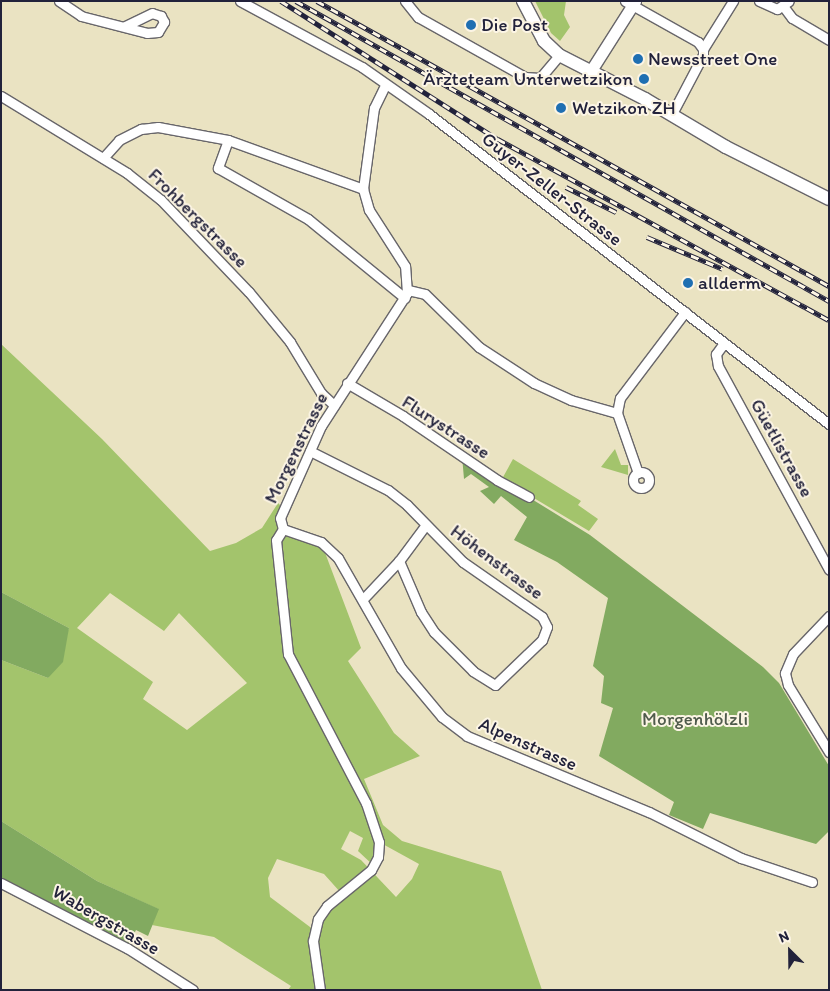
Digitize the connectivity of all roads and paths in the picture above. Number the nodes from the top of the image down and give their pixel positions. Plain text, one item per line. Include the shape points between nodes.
1 (59, 1) edge
2 (240, 1) edge
3 (405, 1) edge
4 (523, 1) edge
5 (733, 1) edge
6 (759, 1) edge
7 (631, 3) edge
8 (786, 4) edge
9 (125, 26) dead end
10 (829, 40) edge
11 (703, 49) junction
12 (559, 55) junction
13 (590, 72) junction
14 (385, 85) junction
15 (1, 96) edge
16 (645, 99) junction
17 (674, 110) junction
18 (228, 140) junction
19 (103, 158) junction
20 (364, 189) junction
21 (829, 192) edge
22 (829, 199) edge
23 (407, 294) junction
24 (685, 312) junction
25 (724, 343) junction
26 (347, 384) junction
27 (334, 405) junction
28 (618, 413) junction
29 (829, 424) edge
30 (310, 451) junction
31 (638, 473) dead end
32 (529, 497) dead end
33 (425, 526) junction
34 (283, 529) junction
35 (399, 561) junction
36 (829, 570) edge
37 (364, 598) junction
38 (829, 616) edge
39 (829, 752) edge
40 (812, 882) dead end
41 (1, 883) edge
42 (193, 990) edge
43 (320, 990) edge

1 - 9 street via 71,12
2 - 14 street, Guyer-Zeller-Strasse via 362,67
3 - 12 street via 418,17 525,78 540,78
4 - 12 main road via 544,41
5 - 11 street
6 - 8 street via 772,8
7 - 11 street via 698,42
7 - 13 street
8 - 10 street via 792,18
11 - 17 street
12 - 13 main road
13 - 16 main road
14 - 20 street via 374,108
14 - 24 street, Guyer-Zeller-Strasse via 429,114
15 - 19 street, Frohbergstrasse
16 - 17 main road via 657,100
16 - 22 main road via 726,147
17 - 21 main road
18 - 19 street via 158,127 141,129 119,140
18 - 20 street
18 - 23 street via 218,168 308,219
19 - 27 street, Frohbergstrasse via 161,200 248,292 290,342 321,393
20 - 23 street via 369,210 405,266
23 - 26 street, Morgenstrasse
23 - 28 street via 428,296 479,347 534,384 571,400
24 - 25 street, Guyer-Zeller-Strasse
24 - 28 street via 628,383 620,398
25 - 29 street, Guyer-Zeller-Strasse
25 - 36 street, Güetlistrasse via 716,354 718,366
26 - 27 street, Morgenstrasse
26 - 32 street, Flurystrasse
27 - 30 street, Morgenstrasse
28 - 31 street
30 - 33 street, Höhenstrasse via 388,490
30 - 34 street, Morgenstrasse via 280,518
33 - 35 street, Höhenstrasse
33 - 35 street, Höhenstrasse via 463,562 542,617 547,627 542,640 495,685 473,671 434,632 421,612
34 - 37 street, Alpenstrasse via 330,548
34 - 43 street, Morgenstrasse via 276,540 288,654 366,803 379,842 378,857 371,870 327,906 318,919 313,941
35 - 37 street, Höhenstrasse
37 - 40 street, Alpenstrasse via 401,668 417,690 442,717 468,736 649,812 741,858
38 - 39 street via 793,654 785,673 788,684
41 - 42 street, Wabergstrasse via 127,948

